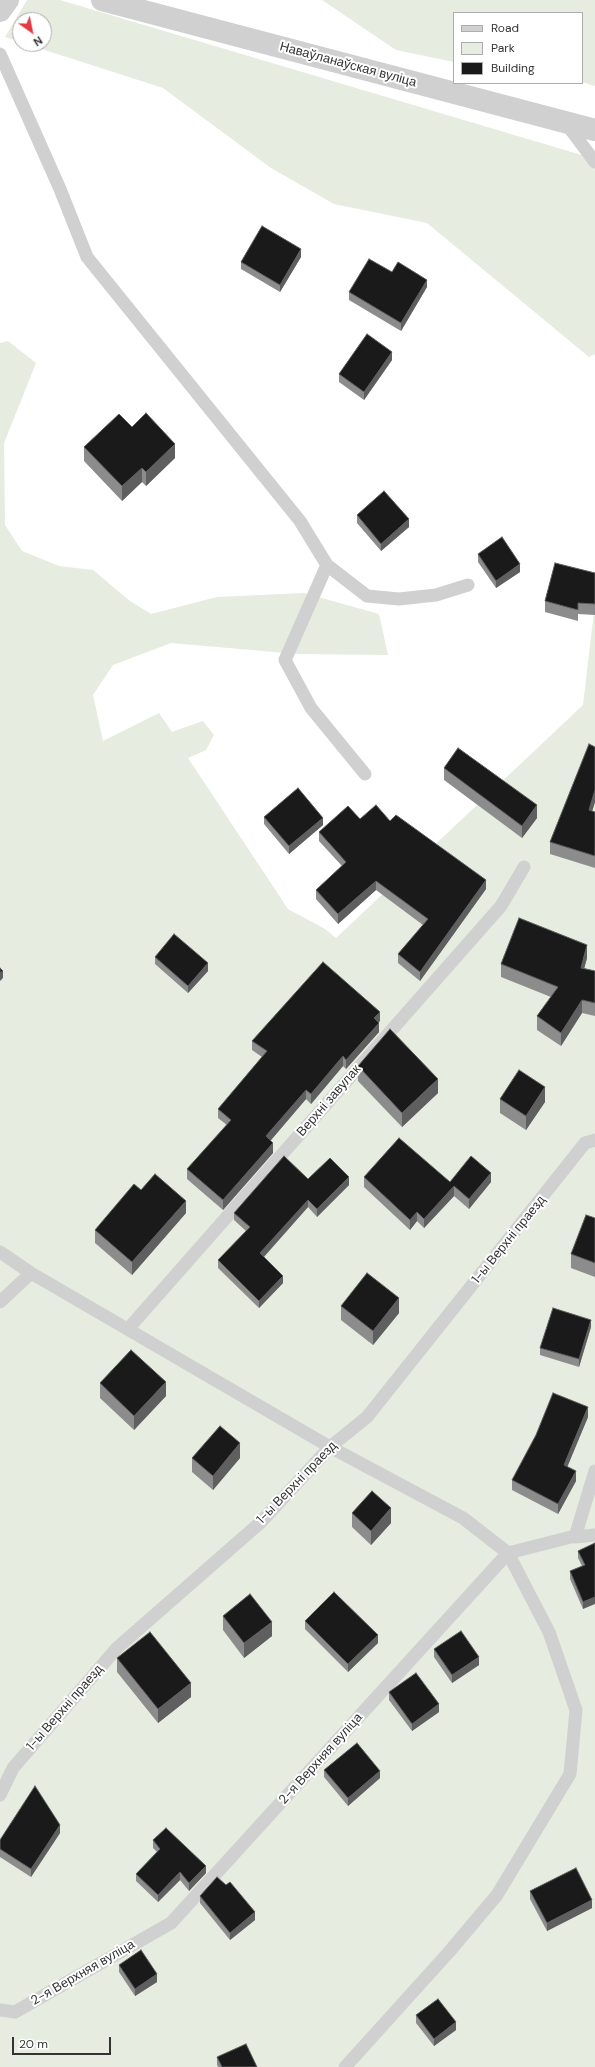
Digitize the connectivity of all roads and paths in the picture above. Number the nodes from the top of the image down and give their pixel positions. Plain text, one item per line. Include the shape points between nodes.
1 (8, 0) edge
2 (102, 0) edge
3 (0, 11) edge
4 (0, 54) edge
5 (0, 83) edge
6 (14, 83) junction
7 (565, 122) junction
8 (595, 130) edge
9 (595, 162) edge
10 (326, 565) junction
11 (468, 585) dead end
12 (364, 774) dead end
13 (524, 867) dead end
14 (595, 1140) edge
15 (0, 1252) edge
16 (31, 1273) junction
17 (0, 1302) edge
18 (128, 1329) junction
19 (330, 1447) junction
20 (595, 1471) edge
21 (595, 1535) edge
22 (575, 1537) junction
23 (508, 1553) junction
24 (0, 1795) edge
25 (0, 2010) edge
26 (344, 2067) edge

1 - 3 street
2 - 7 street, Наваўланаўская вуліца
4 - 6 lane
5 - 6 lane
6 - 10 lane via 87,257 300,521
7 - 8 street, Наваўланаўская вуліца
7 - 9 lane
10 - 11 lane via 367,596 400,599 436,595
10 - 12 lane via 285,660 311,708
13 - 18 lane, Верхні завулак via 501,906
14 - 19 lane, 1-ы Верхні праезд via 585,1143 367,1417
15 - 16 lane
16 - 17 lane
16 - 18 lane
18 - 19 lane
19 - 23 lane via 463,1518
19 - 24 lane, 1-ы Верхні праезд via 261,1522 117,1648 13,1768
20 - 22 lane
21 - 22 lane
22 - 23 lane
23 - 25 lane, 2-я Верхняя вуліца via 171,1923 15,2012
23 - 26 lane via 549,1632 576,1710 570,1774 497,1895 449,1952

